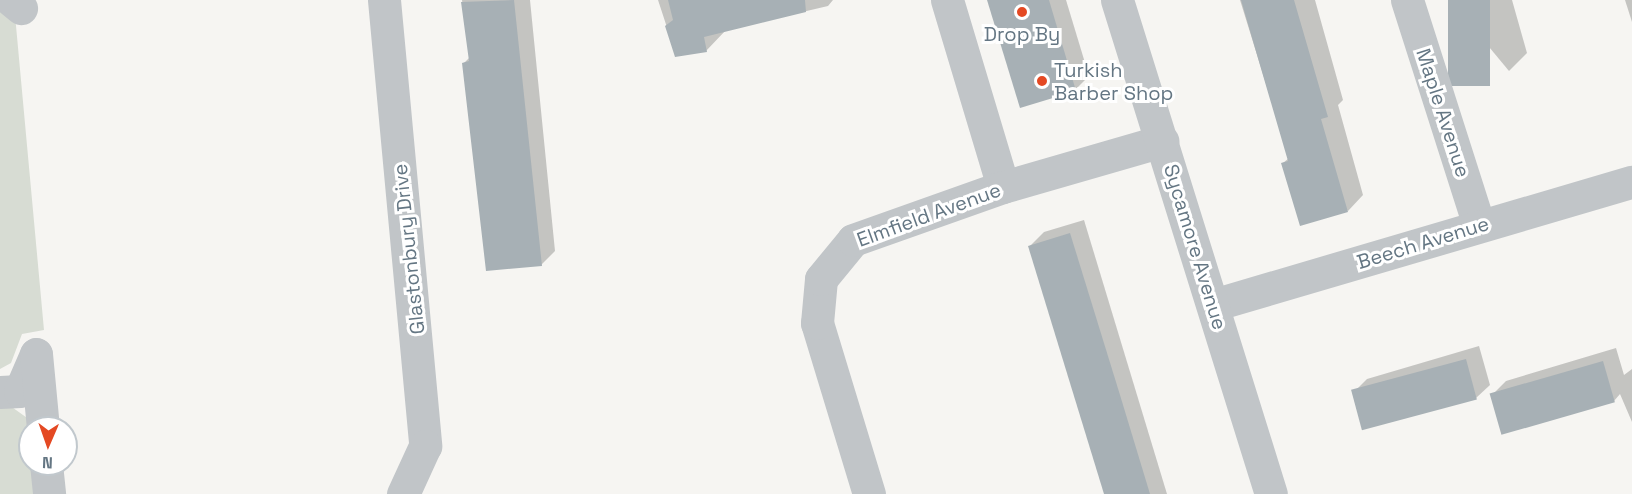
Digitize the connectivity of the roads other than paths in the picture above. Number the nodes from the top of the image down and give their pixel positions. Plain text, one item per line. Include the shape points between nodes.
1 (384, 0) edge
2 (947, 0) edge
3 (1117, 0) edge
4 (1407, 0) edge
5 (1162, 141) junction
6 (1632, 182) edge
7 (1003, 187) junction
8 (1479, 226) junction
9 (1214, 305) junction
10 (0, 393) edge
11 (42, 416) edge
12 (47, 476) edge
13 (49, 494) edge
14 (403, 494) edge
15 (868, 494) edge
16 (1271, 494) edge

1 - 14 street, Glastonbury Drive via 426,446
2 - 7 street
3 - 5 street, Sycamore Avenue
4 - 8 street, Maple Avenue
5 - 7 street, Elmfield Avenue
5 - 9 street, Sycamore Avenue
6 - 8 street, Beech Avenue
7 - 15 street, Elmfield Avenue via 853,240 821,279 817,323
8 - 9 street, Beech Avenue
9 - 16 street, Sycamore Avenue
10 - 11 street via 20,392 36,354
12 - 13 street

